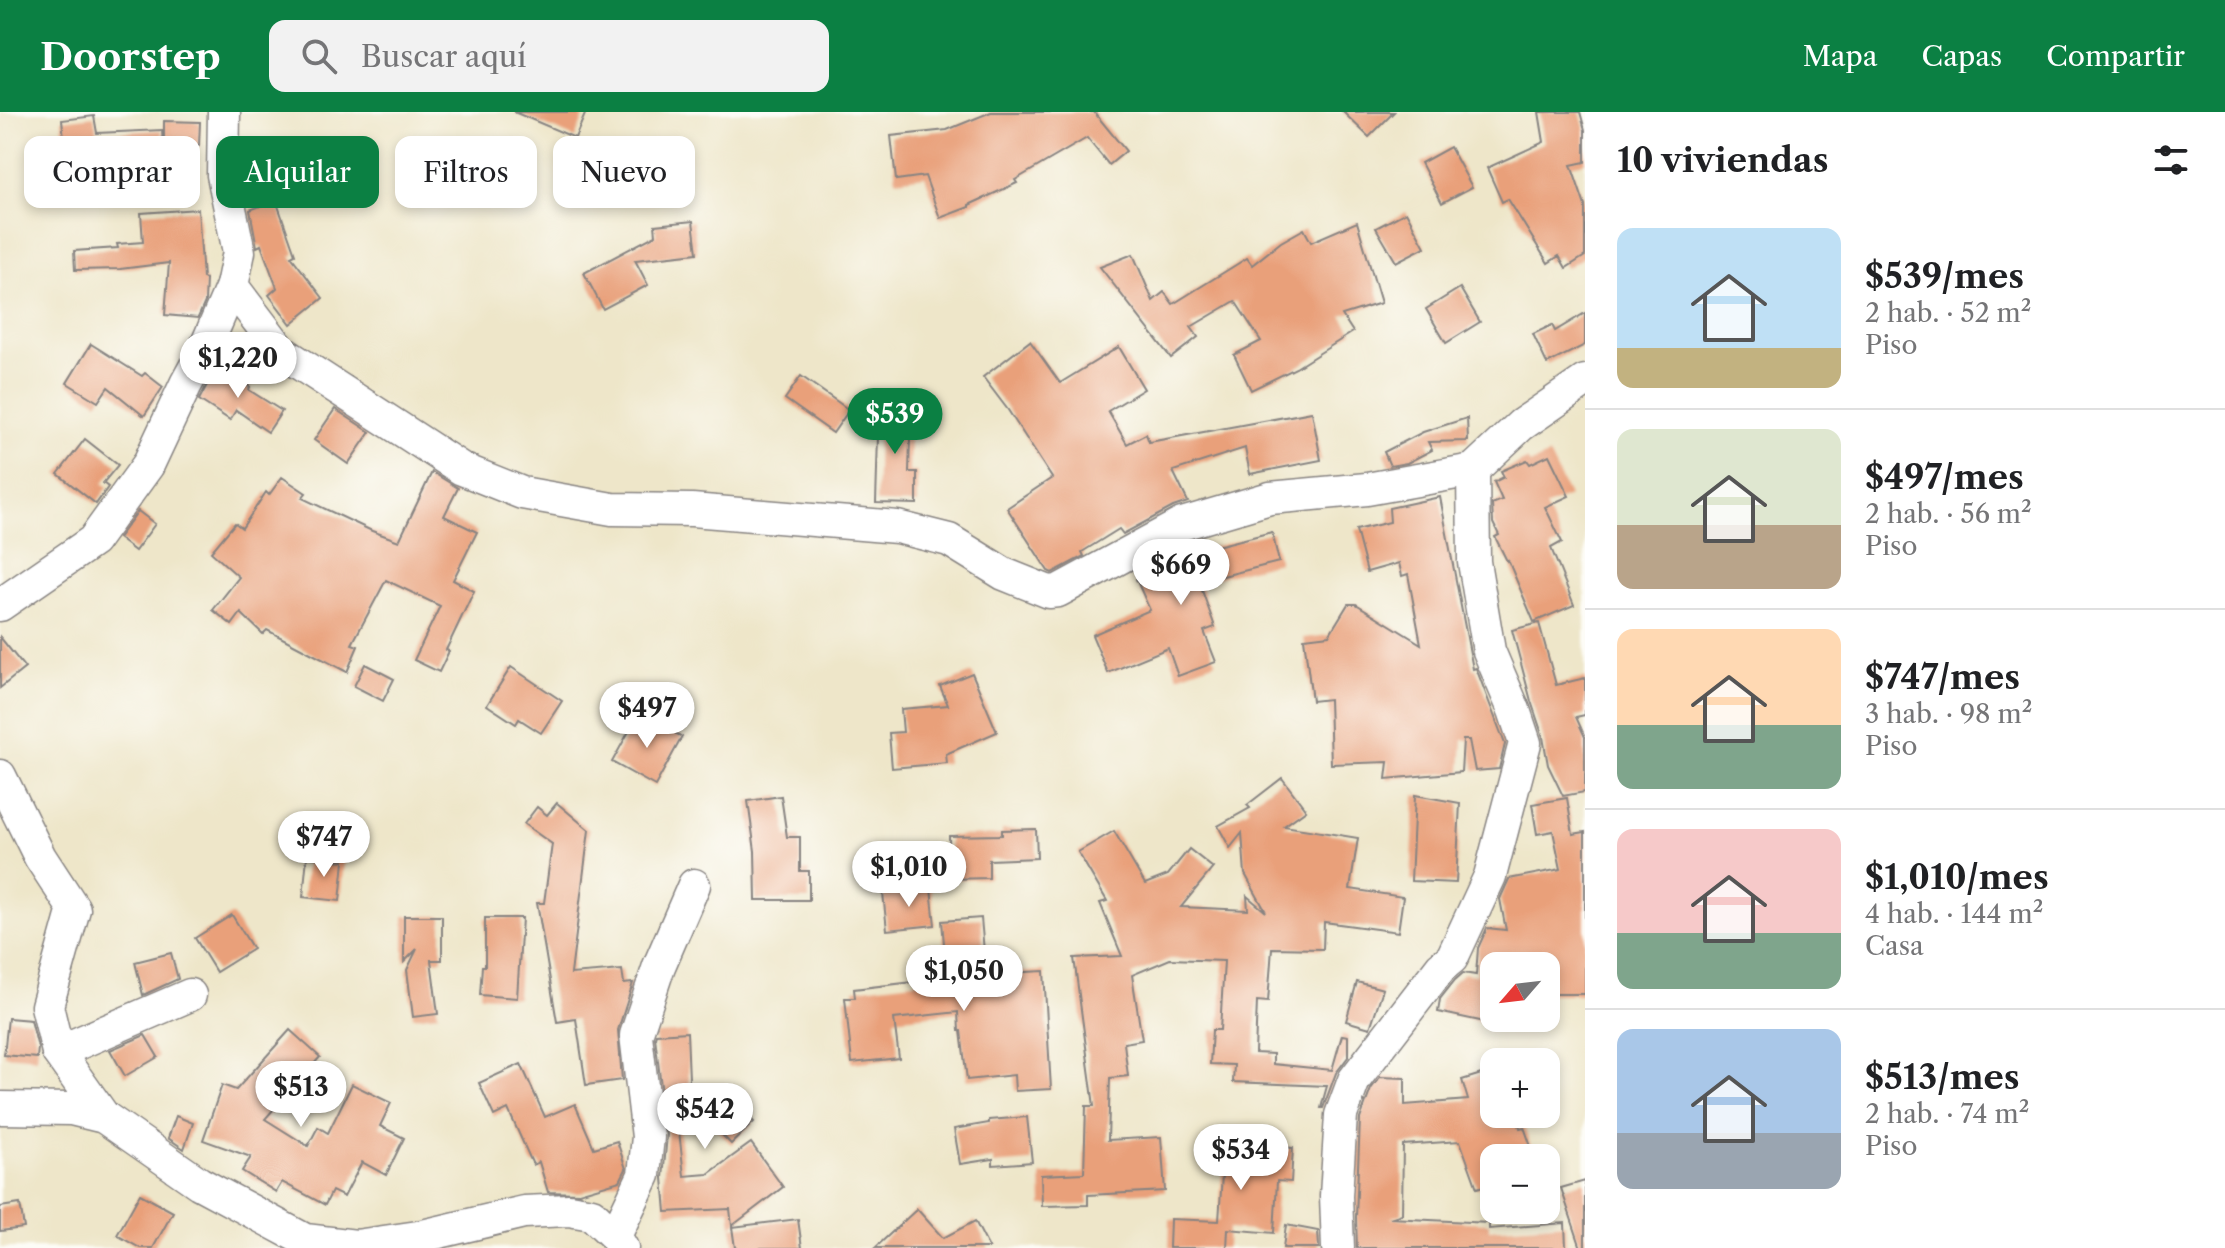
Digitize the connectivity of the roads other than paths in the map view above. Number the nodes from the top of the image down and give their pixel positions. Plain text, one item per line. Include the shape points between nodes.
1 (224, 112) edge
2 (232, 286) junction
3 (1585, 381) edge
4 (1473, 470) junction
5 (0, 605) edge
6 (0, 776) edge
7 (694, 885) dead end
8 (190, 995) dead end
9 (58, 1052) junction
10 (0, 1108) edge
11 (104, 1117) junction
12 (619, 1242) edge
13 (1338, 1248) edge

1 - 2 street via 223,175 239,252
2 - 4 street via 282,352 462,469 522,493 612,509 692,510 897,527 949,540 1004,574 1049,592 1182,524 1270,498 1367,489
2 - 5 street via 148,465 93,541
3 - 4 street via 1521,425
4 - 13 street via 1474,562 1489,651 1525,743 1490,876 1452,958 1354,1080 1341,1115
6 - 9 street via 40,857 74,909 47,1006
7 - 12 street via 636,1035 648,1137 644,1175
8 - 9 street
9 - 11 street
10 - 11 street via 71,1109
11 - 12 street via 199,1183 305,1240 356,1246 524,1212 569,1210 592,1214

